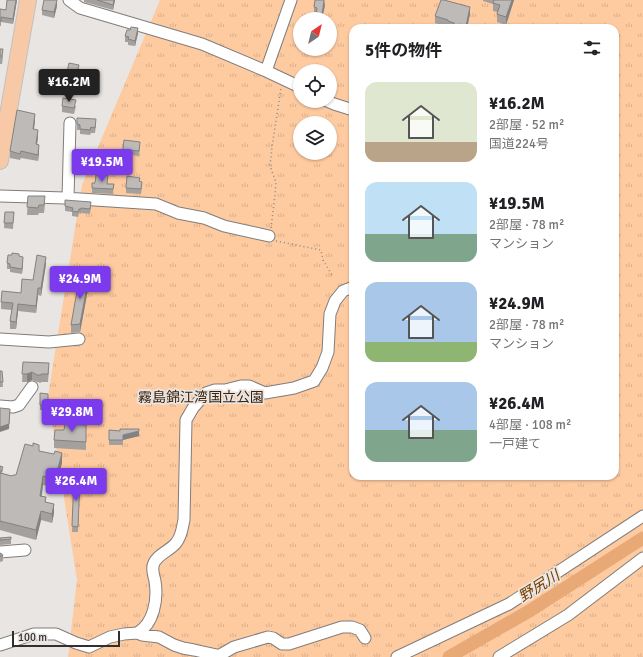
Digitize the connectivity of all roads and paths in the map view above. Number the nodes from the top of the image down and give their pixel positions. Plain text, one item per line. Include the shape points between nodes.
1 (28, 0) edge
2 (69, 0) edge
3 (291, 0) edge
4 (266, 71) junction
5 (282, 78) junction
6 (293, 84) edge
7 (337, 105) edge
8 (349, 109) edge
9 (70, 123) dead end
10 (0, 161) edge
11 (0, 196) edge
12 (68, 198) junction
13 (269, 236) junction
14 (333, 277) dead end
15 (349, 289) edge
16 (0, 339) edge
17 (79, 339) dead end
18 (32, 387) dead end
19 (0, 406) edge
20 (643, 516) edge
21 (25, 550) dead end
22 (0, 552) edge
23 (643, 558) edge
24 (137, 633) junction
25 (365, 638) dead end
26 (0, 645) edge
27 (397, 657) edge
28 (499, 657) edge

1 - 10 highway
2 - 4 lane via 80,8 202,44
3 - 4 lane
4 - 5 lane
5 - 6 lane
5 - 13 path via 270,166 276,182
7 - 8 lane
9 - 12 lane
11 - 12 lane
12 - 13 lane via 156,204 178,213
13 - 14 path via 274,241 321,250 323,260
15 - 24 lane via 343,291 335,301 330,314 328,352 314,381 294,388 265,392 249,386 215,390 206,394 193,408 186,420 184,520 181,534 176,543 153,564 156,588 153,615 144,630
16 - 17 lane via 50,342
18 - 19 lane via 19,405
20 - 27 lane via 509,604
21 - 22 lane
23 - 28 lane via 568,615
24 - 25 lane via 159,637 183,648 217,655 268,637 282,644 289,644 342,627 352,626 360,630
24 - 26 lane via 110,637 89,647 56,634 34,634

